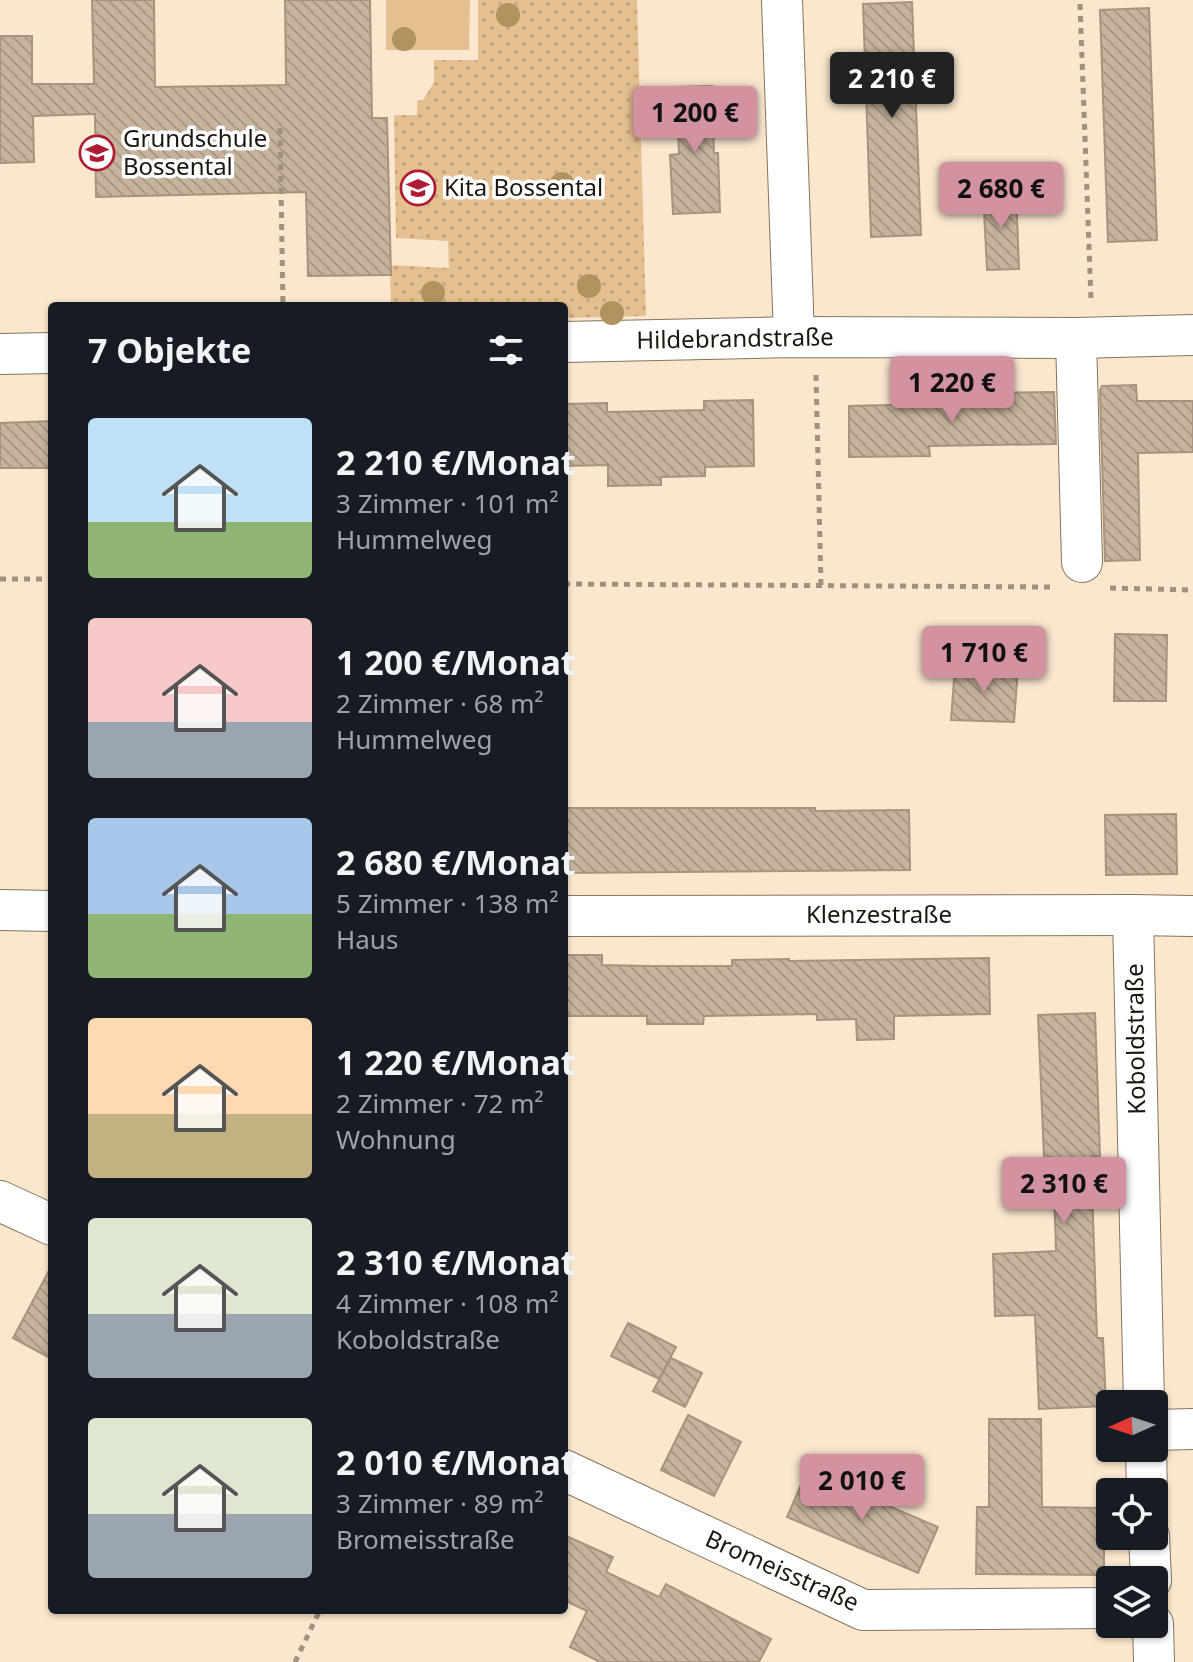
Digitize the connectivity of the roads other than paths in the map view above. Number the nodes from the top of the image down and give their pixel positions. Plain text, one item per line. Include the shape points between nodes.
1 (782, 0) edge
2 (1193, 335) edge
3 (1084, 337) junction
4 (804, 338) junction
5 (568, 342) edge
6 (48, 353) edge
7 (0, 354) edge
8 (1078, 579) road end
9 (0, 910) edge
10 (48, 911) edge
11 (1133, 915) junction
12 (568, 916) edge
13 (1193, 916) edge
14 (0, 1201) edge
15 (48, 1223) edge
16 (1144, 1390) edge
17 (1193, 1429) edge
18 (1168, 1430) edge
19 (568, 1472) edge
20 (1096, 1608) edge
21 (1153, 1638) edge
22 (1154, 1662) edge

1 - 4 street
2 - 3 street, Hildebrandstraße
3 - 4 street, Hildebrandstraße
3 - 8 street
4 - 5 street, Hildebrandstraße
6 - 7 street
9 - 10 street
11 - 12 street, Klenzestraße
11 - 13 street, Klenzestraße
11 - 16 street, Koboldstraße
14 - 15 street
17 - 18 street
19 - 20 street, Bromeisstraße via 863,1610
21 - 22 street

